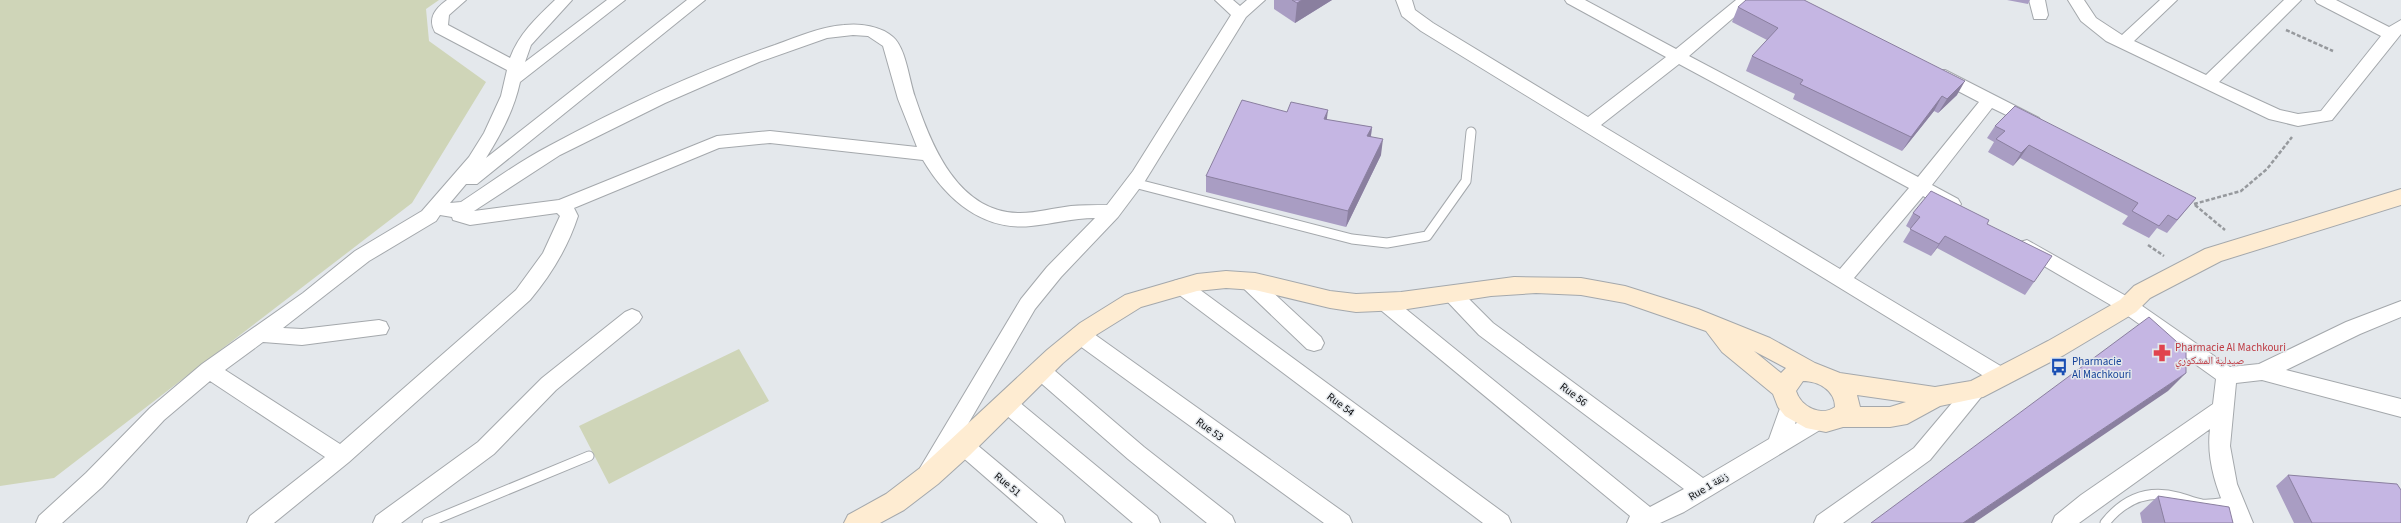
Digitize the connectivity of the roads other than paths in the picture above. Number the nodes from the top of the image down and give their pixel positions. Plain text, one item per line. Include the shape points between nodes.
1 (458, 0) edge
2 (564, 0) edge
3 (617, 0) edge
4 (696, 0) edge
5 (1223, 0) edge
6 (1257, 0) edge
7 (1404, 0) edge
8 (1573, 0) edge
9 (1746, 0) edge
10 (2076, 0) edge
11 (2169, 0) edge
12 (2293, 0) edge
13 (2323, 0) edge
14 (1240, 14) junction
15 (2396, 29) edge
16 (2124, 42) junction
17 (1676, 58) junction
18 (1922, 65) edge
19 (515, 74) junction
20 (2209, 82) junction
21 (1990, 100) junction
22 (1590, 124) junction
23 (2046, 128) edge
24 (1471, 132) dead end
25 (928, 154) junction
26 (1134, 183) junction
27 (1921, 186) junction
28 (2401, 197) edge
29 (561, 206) junction
30 (458, 209) junction
31 (433, 212) junction
32 (1112, 212) junction
33 (1967, 212) edge
34 (2013, 238) edge
35 (1842, 279) junction
36 (1247, 280) junction
37 (1181, 286) junction
38 (1451, 293) junction
39 (1384, 302) junction
40 (2128, 306) junction
41 (2401, 309) edge
42 (632, 317) dead end
43 (1714, 324) junction
44 (379, 328) dead end
45 (262, 334) junction
46 (1080, 335) junction
47 (1314, 343) dead end
48 (209, 370) junction
49 (1041, 371) junction
50 (1811, 372) junction
51 (2262, 372) junction
52 (2227, 376) junction
53 (2002, 377) junction
54 (1836, 382) junction
55 (1975, 390) junction
56 (1787, 397) junction
57 (1935, 397) junction
58 (1006, 403) junction
59 (2224, 408) junction
60 (2401, 408) edge
61 (1841, 417) junction
62 (1818, 421) junction
63 (962, 445) junction
64 (1777, 446) junction
65 (340, 456) junction
66 (589, 456) dead end
67 (920, 486) junction
68 (1701, 489) junction
69 (2233, 501) junction
70 (1643, 521) edge
71 (866, 522) edge
72 (47, 523) edge
73 (258, 523) edge
74 (384, 523) edge
75 (427, 523) edge
76 (1054, 523) edge
77 (1149, 523) edge
78 (1224, 523) edge
79 (1341, 523) edge
80 (1500, 523) edge
81 (1825, 523) edge
82 (2063, 523) edge
83 (2105, 523) edge
84 (2242, 523) edge

1 - 19 street via 440,16 441,28
2 - 19 street via 523,44
3 - 19 street
4 - 31 street via 491,162
5 - 14 street
6 - 14 street
7 - 22 street via 1408,12 1427,27
8 - 17 street
9 - 17 street
10 - 16 street via 2091,24
11 - 16 street
12 - 20 street
13 - 15 street
14 - 26 street
15 - 20 street via 2326,116 2298,120 2275,115
16 - 20 street
17 - 22 street
17 - 27 street
18 - 21 street
19 - 31 street via 501,115 476,161
21 - 23 street
21 - 27 street
22 - 35 street
24 - 26 lane via 1466,181 1436,226 1427,236 1387,243 1352,239
25 - 29 street via 770,137 717,142
25 - 30 street via 889,42 872,32 829,32 753,58 659,99 554,150 473,203
25 - 32 street via 950,187 993,215 1025,221 1070,213
26 - 32 street
27 - 33 street
27 - 35 street
28 - 40 street via 2207,258 2142,292
29 - 30 street via 470,218 460,215
29 - 65 street via 569,216 560,241 540,274 523,295
30 - 31 street
31 - 45 street via 362,256
32 - 67 street via 1054,272 1028,304
34 - 40 street
35 - 53 street
36 - 37 street via 1221,278
36 - 39 street via 1289,288 1336,302
36 - 47 street
37 - 46 street via 1125,304
37 - 80 street, Rue 54
38 - 39 street
38 - 43 street via 1536,284 1578,286 1622,292 1665,304
38 - 68 street, Rue 56 via 1486,329
39 - 70 street
40 - 52 street
40 - 53 street
41 - 51 street via 2353,328
42 - 74 street via 549,384 486,448
43 - 50 street via 1768,346
43 - 56 street via 1730,345
44 - 45 street via 302,337
45 - 48 street
46 - 49 street
46 - 79 street, Rue 53
48 - 65 street
48 - 72 street via 157,414 94,480
49 - 58 street
49 - 78 street via 1136,453
50 - 54 street via 1820,373
50 - 56 street via 1797,372 1787,379
51 - 52 street
51 - 60 street
52 - 59 street
53 - 55 street
54 - 57 street
54 - 61 street via 1847,399 1847,409
55 - 57 street
55 - 81 street via 1922,454
56 - 62 street via 1799,413
56 - 64 street
57 - 61 street via 1907,414 1890,417
58 - 63 street
58 - 77 street
59 - 69 street via 2219,446 2226,484
59 - 82 street
61 - 62 street via 1827,422
62 - 64 street, Rue 1 زنقة
63 - 67 street
63 - 76 street, Rue 51
64 - 68 street, Rue 1 زنقة
65 - 73 street
66 - 75 lane
67 - 71 street
68 - 70 street, Rue 1 زنقة
69 - 83 lane via 2205,504 2163,494 2141,494 2120,505
69 - 84 street

